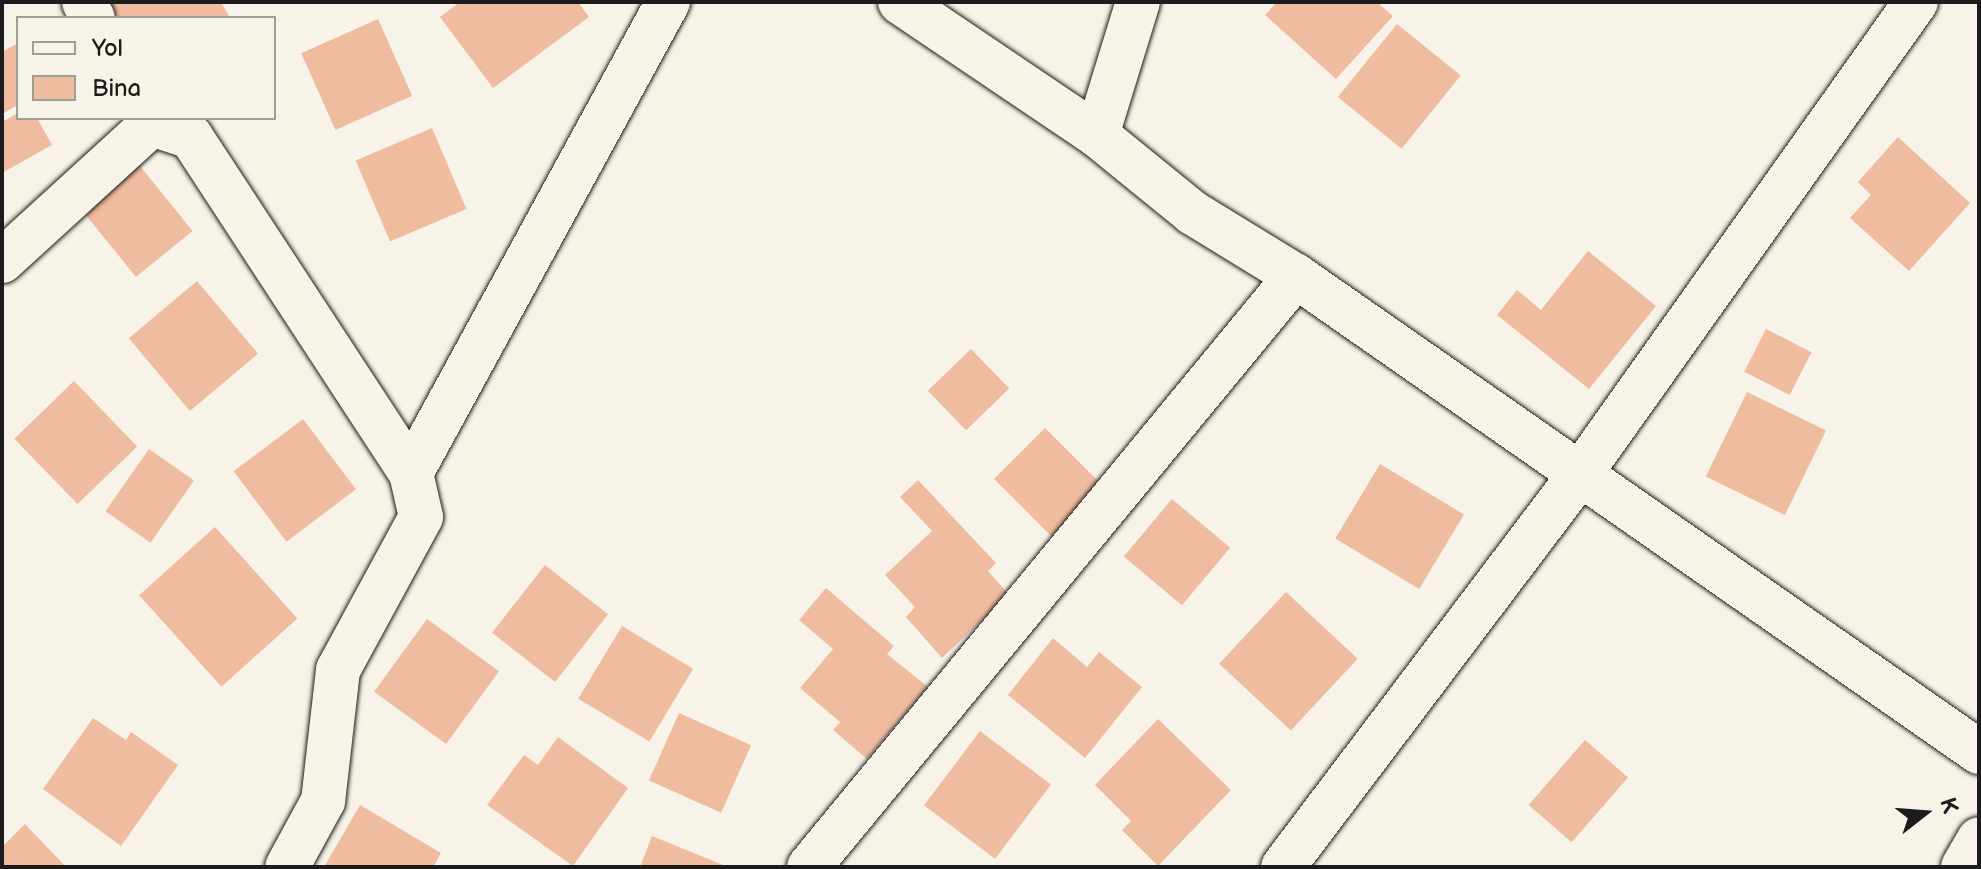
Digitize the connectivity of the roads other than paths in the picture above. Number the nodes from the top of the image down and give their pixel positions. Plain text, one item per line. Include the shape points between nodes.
1 (668, 2) edge
2 (900, 2) edge
3 (1138, 2) edge
4 (1916, 2) edge
5 (150, 121) edge
6 (1097, 135) junction
7 (2, 261) edge
8 (1296, 276) junction
9 (411, 473) junction
10 (1578, 477) junction
11 (1979, 752) edge
12 (1979, 839) edge
13 (287, 867) edge
14 (809, 867) edge
15 (1283, 867) edge
16 (1963, 867) edge

1 - 9 street
2 - 6 street
3 - 6 street
4 - 10 street
5 - 7 street
5 - 9 street via 191,137
6 - 8 street via 1193,213
8 - 10 street
8 - 14 street
9 - 13 street via 421,517 338,670 323,801
10 - 11 street
10 - 15 street
12 - 16 street

